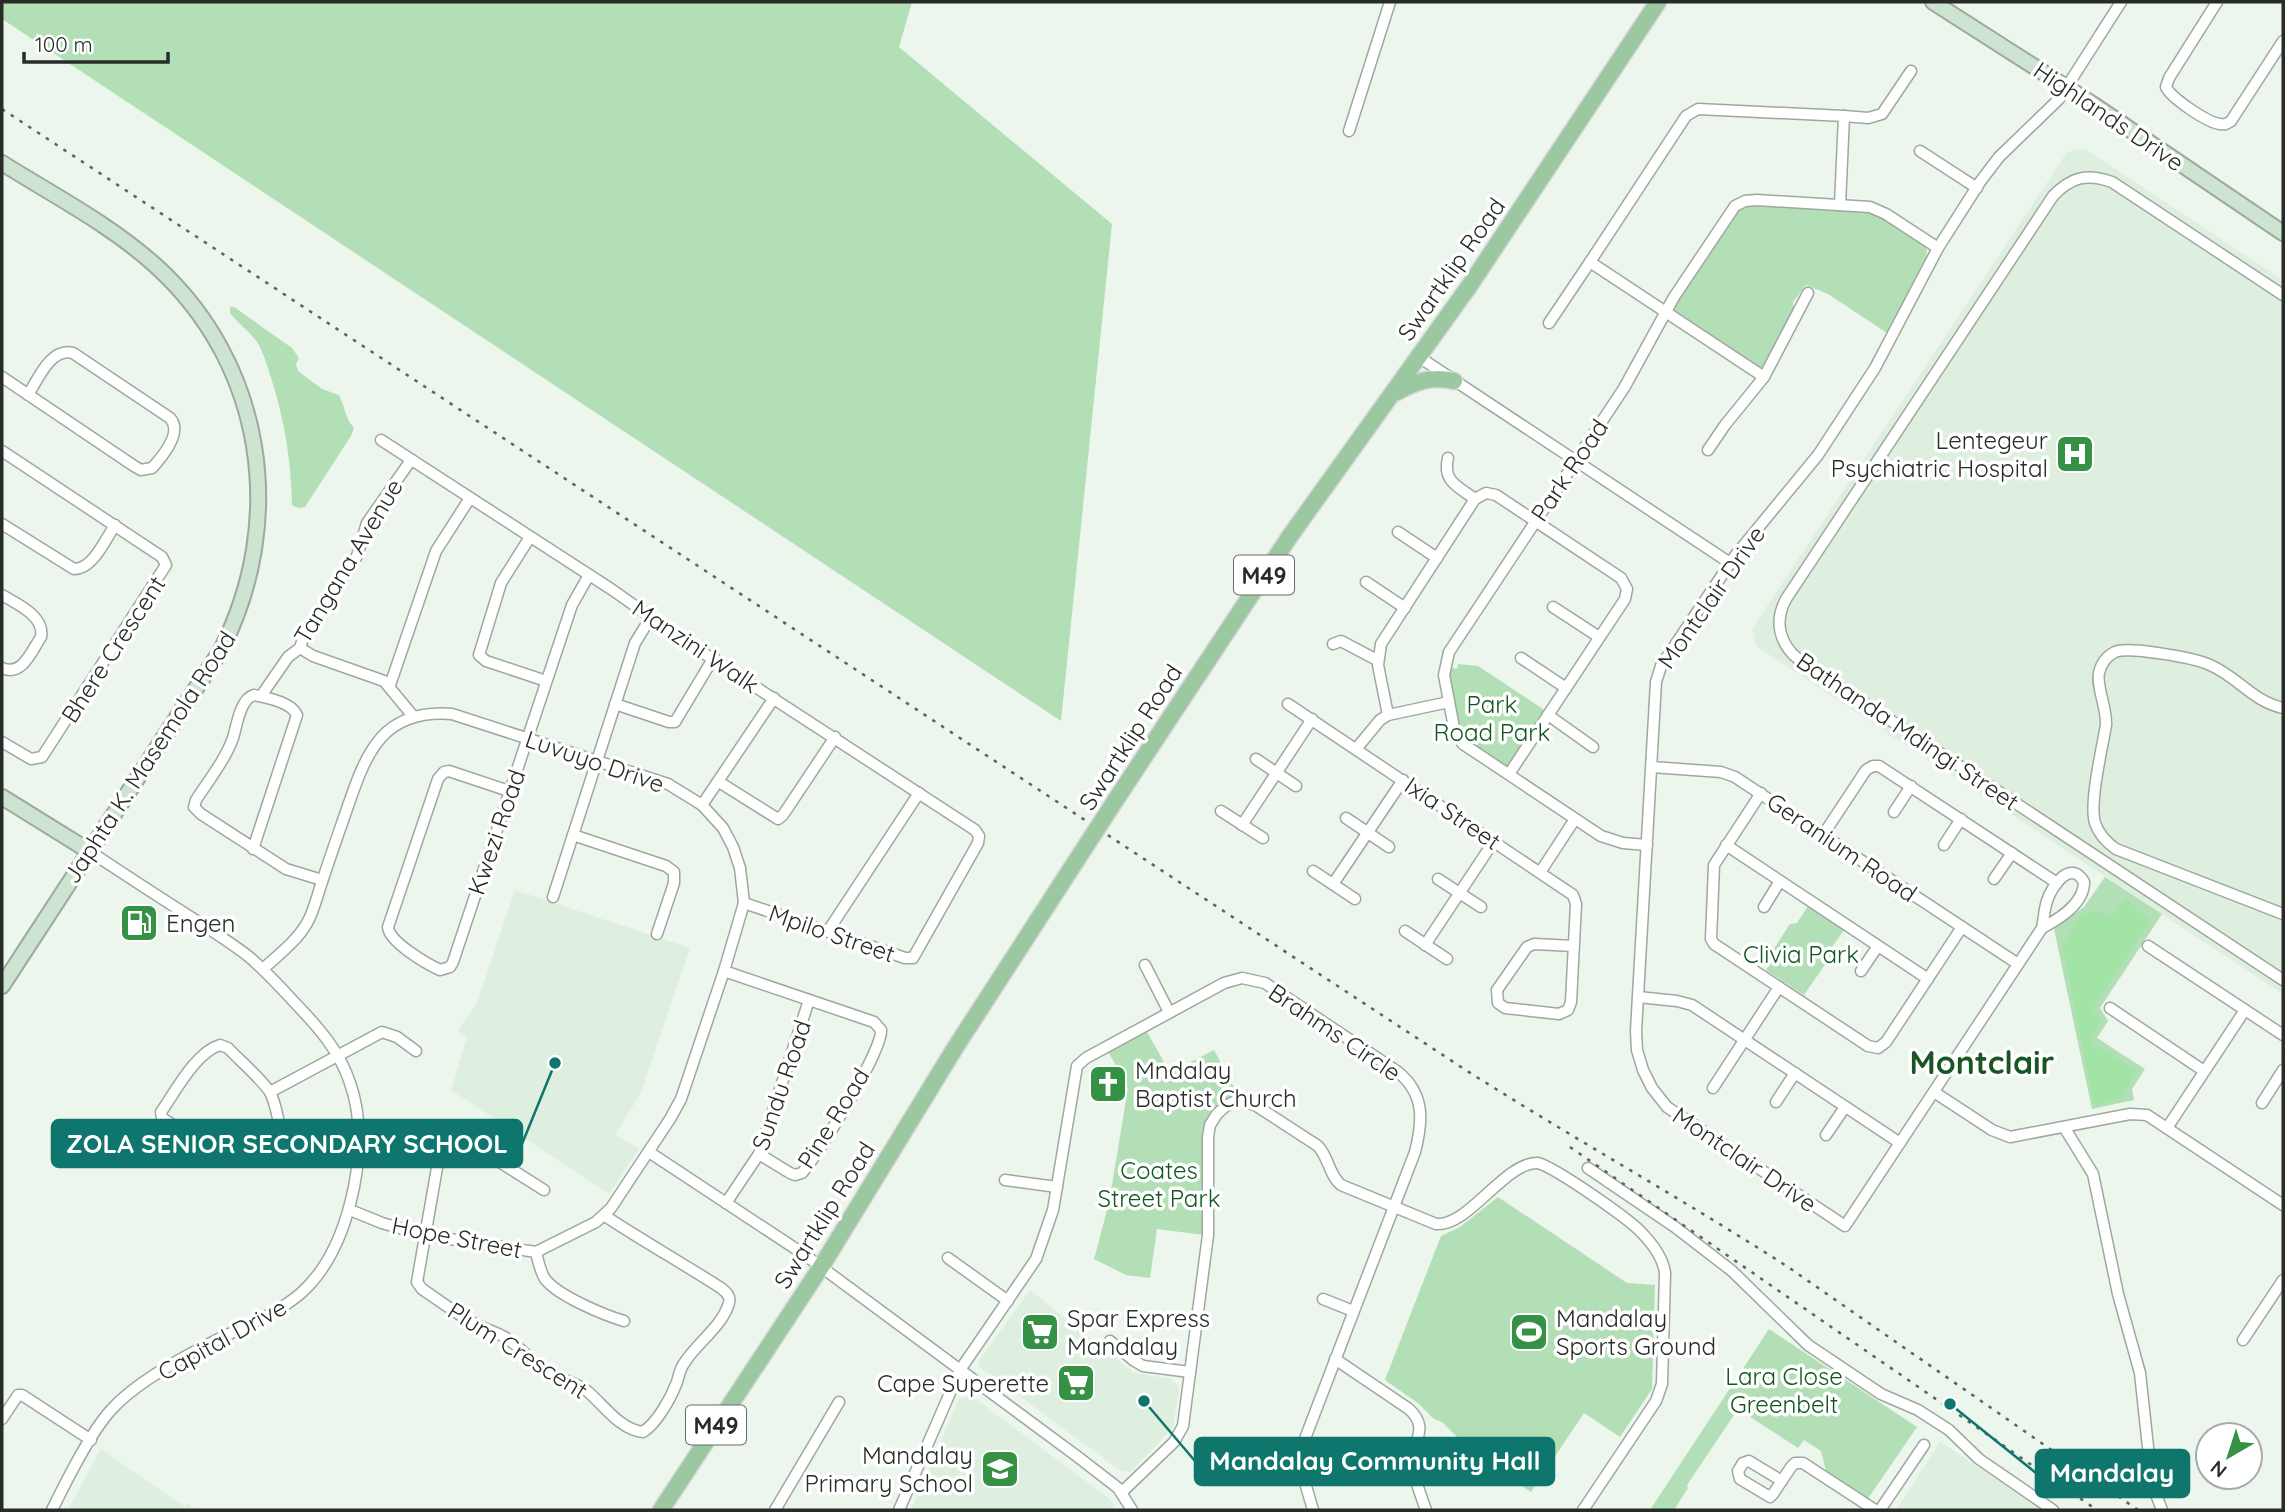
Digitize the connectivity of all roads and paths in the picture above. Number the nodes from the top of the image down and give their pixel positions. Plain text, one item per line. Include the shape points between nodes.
1 (1390, 2) edge
2 (1658, 2) edge
3 (1933, 2) edge
4 (2121, 2) edge
5 (2217, 2) edge
6 (2283, 41) edge
7 (1911, 71) dead end
8 (2067, 88) junction
9 (1844, 116) junction
10 (1349, 131) dead end
11 (1920, 151) dead end
12 (2, 163) edge
13 (1977, 188) junction
14 (1840, 205) junction
15 (2283, 233) edge
16 (1938, 248) junction
17 (1590, 262) junction
18 (1808, 293) dead end
19 (2283, 295) edge
20 (1665, 312) junction
21 (1549, 323) dead end
22 (1419, 357) junction
23 (2, 377) edge
24 (1764, 377) junction
25 (1454, 381) junction
26 (28, 395) junction
27 (1391, 396) junction
28 (381, 440) dead end
29 (1708, 450) dead end
30 (2, 451) edge
31 (1448, 458) dead end
32 (411, 460) junction
33 (1575, 461) junction
34 (470, 498) junction
35 (1475, 499) junction
36 (1536, 521) junction
37 (2, 524) edge
38 (115, 525) junction
39 (1398, 532) dead end
40 (530, 537) junction
41 (1437, 558) junction
42 (1730, 563) junction
43 (589, 575) junction
44 (1366, 582) dead end
45 (2, 595) edge
46 (1553, 607) dead end
47 (1405, 608) junction
48 (651, 617) junction
49 (1599, 638) junction
50 (1333, 644) dead end
51 (300, 648) junction
52 (714, 657) junction
53 (1521, 658) dead end
54 (1377, 660) junction
55 (2, 668) edge
56 (546, 681) junction
57 (390, 685) junction
58 (1566, 688) junction
59 (261, 696) junction
60 (775, 698) junction
61 (1449, 702) junction
62 (615, 704) junction
63 (1288, 704) dead end
64 (2283, 708) edge
65 (1388, 715) junction
66 (1548, 715) junction
67 (413, 716) junction
68 (1312, 719) junction
69 (835, 737) junction
70 (528, 738) junction
71 (2, 742) edge
72 (1593, 747) dead end
73 (1356, 749) junction
74 (1256, 759) dead end
75 (596, 760) junction
76 (1652, 767) junction
77 (1277, 773) junction
78 (1508, 775) junction
79 (1403, 780) junction
80 (719, 782) junction
81 (1296, 786) dead end
82 (1911, 786) junction
83 (509, 791) junction
84 (919, 793) junction
85 (1760, 793) junction
86 (2, 797) edge
87 (702, 805) junction
88 (1221, 811) dead end
89 (1894, 812) dead end
90 (1346, 818) dead end
91 (1575, 819) junction
92 (1961, 819) junction
93 (1242, 825) junction
94 (1368, 833) junction
95 (573, 835) junction
96 (1823, 835) junction
97 (1263, 838) dead end
98 (1494, 841) junction
99 (1647, 845) junction
100 (1726, 845) junction
101 (1944, 845) dead end
102 (1389, 847) dead end
103 (253, 849) junction
104 (89, 850) junction
105 (2012, 853) junction
106 (1313, 871) dead end
107 (1541, 872) junction
108 (1438, 879) dead end
109 (1994, 879) dead end
110 (322, 880) junction
111 (1780, 881) junction
112 (2057, 883) junction
113 (1333, 884) junction
114 (1459, 893) junction
115 (553, 897) dead end
116 (1356, 899) dead end
117 (744, 903) junction
118 (1763, 906) dead end
119 (1481, 907) dead end
120 (2283, 914) edge
121 (1962, 927) junction
122 (2042, 929) junction
123 (828, 931) junction
124 (1405, 931) dead end
125 (657, 934) dead end
126 (1425, 945) junction
127 (1574, 946) junction
128 (1878, 946) junction
129 (2148, 946) dead end
130 (918, 953) joint
131 (1447, 959) dead end
132 (2018, 964) junction
133 (1145, 965) dead end
134 (262, 969) junction
135 (724, 971) junction
136 (1861, 971) dead end
137 (1928, 979) junction
138 (2283, 980) edge
139 (2, 986) edge
140 (1779, 987) junction
141 (1638, 997) junction
142 (809, 1000) junction
143 (2109, 1008) dead end
144 (2245, 1010) junction
145 (1169, 1012) junction
146 (2283, 1035) edge
147 (1745, 1040) junction
148 (416, 1051) dead end
149 (338, 1055) junction
150 (2283, 1070) edge
151 (2204, 1071) junction
152 (1795, 1073) junction
153 (1713, 1088) dead end
154 (270, 1092) junction
155 (1934, 1092) junction
156 (1776, 1102) dead end
157 (2262, 1103) dead end
158 (1845, 1107) junction
159 (2064, 1127) junction
160 (2167, 1128) junction
161 (1826, 1135) dead end
162 (1900, 1143) junction
163 (649, 1152) junction
164 (759, 1154) junction
165 (1588, 1168) dead end
166 (1005, 1180) dead end
167 (1057, 1187) junction
168 (544, 1190) dead end
169 (726, 1203) junction
170 (2283, 1205) edge
171 (1394, 1207) junction
172 (350, 1210) junction
173 (605, 1216) junction
174 (424, 1235) junction
175 (536, 1252) junction
176 (948, 1258) dead end
177 (821, 1267) junction
178 (2282, 1284) edge
179 (1322, 1299) dead end
180 (1008, 1300) junction
181 (1353, 1311) junction
182 (624, 1321) dead end
183 (2243, 1339) dead end
184 (1110, 1341) dead end
185 (1335, 1359) junction
186 (960, 1370) junction
187 (1190, 1372) junction
188 (839, 1402) dead end
189 (2, 1419) edge
190 (91, 1440) junction
191 (1924, 1445) dead end
192 (1782, 1481) dead end
193 (1122, 1492) junction
194 (52, 1510) edge
195 (661, 1510) edge
196 (775, 1510) edge
197 (899, 1510) edge
198 (1132, 1510) edge
199 (1313, 1510) edge
200 (1426, 1510) edge
201 (1583, 1510) edge
202 (1877, 1510) edge
203 (2053, 1510) edge
204 (2162, 1510) edge

1 - 10 street
2 - 22 main road, Swartklip Road / M49
3 - 8 main road, Highlands Drive
4 - 8 street, Montclair Drive
5 - 6 street via 2166,87 2213,122 2231,121
7 - 9 street via 1882,114
8 - 13 street, Montclair Drive via 1999,157
8 - 15 main road, Highlands Drive
9 - 14 street
9 - 17 street via 1694,110
11 - 13 street
12 - 104 main road, Japhta K. Masemola Road via 134,248 189,301 240,391 258,471 253,565 228,638
13 - 16 street, Montclair Drive
14 - 16 street, Park Road via 1877,209
14 - 20 street, Park Road via 1739,203
16 - 42 street, Montclair Drive via 1875,368 1825,444
17 - 20 street
17 - 21 street
18 - 24 street
19 - 138 street, Bathanda Mdingi Street via 2112,182 2089,176 2070,181 2053,196 1786,599 1779,621 1783,642 1798,659
20 - 24 street
20 - 33 street, Park Road via 1624,388
22 - 25 street
22 - 27 main road, Swartklip Road / M49
23 - 26 street
24 - 29 street
25 - 27 main road via 1438,377 1418,381
25 - 33 street
26 - 26 street via 141,470 152,468 175,434 170,418 73,353 55,355
27 - 177 main road, Swartklip Road / M49, bridge via 1290,536 1117,798 955,1048
28 - 32 street, Manzini Walk
30 - 38 street, Bhere Crescent
31 - 35 street via 1448,478
32 - 34 street, Manzini Walk
32 - 51 street, Tangana Avenue via 367,523 357,556
33 - 36 street, Park Road
33 - 42 street
34 - 40 street, Manzini Walk
34 - 57 street via 436,551
35 - 36 street via 1486,493 1496,495
35 - 41 street
36 - 49 street via 1624,581 1626,596
36 - 61 street, Park Road via 1449,652 1444,675
37 - 38 street via 65,566 80,569 92,560
38 - 71 street, Bhere Crescent via 162,557 165,569 42,757 31,760
39 - 41 street
40 - 43 street, Manzini Walk
40 - 56 street via 501,583 479,654 486,661
41 - 47 street
42 - 76 street, Montclair Drive via 1658,671
43 - 48 street, Manzini Walk
43 - 56 street, Kwezi Road via 572,605
44 - 47 street
45 - 55 street via 37,619 42,631 20,668
46 - 49 street
47 - 54 street via 1381,644
48 - 52 street, Manzini Walk
48 - 62 street via 635,643
49 - 58 street
50 - 54 street via 1341,641
51 - 57 street
51 - 59 street, Tangana Avenue via 288,657
52 - 60 street, Manzini Walk
52 - 62 street via 675,722
53 - 58 street
54 - 65 street
56 - 70 street, Kwezi Road
57 - 67 street
58 - 66 street
59 - 103 street via 288,705 297,715
59 - 103 street via 249,696 228,751 194,803 201,814
60 - 69 street, Manzini Walk
60 - 80 street
61 - 65 street
61 - 78 street, Park Road via 1460,741
62 - 75 street
63 - 68 street, Ixia Street
64 - 120 street via 2260,700 2202,662 2131,650 2116,652 2099,671 2106,725 2093,808 2100,834 2116,849
65 - 73 street
66 - 72 street
66 - 78 street
67 - 70 street, Luvuyo Drive via 452,714
67 - 110 street, Luvuyo Drive via 390,728 370,750
68 - 73 street, Ixia Street
68 - 77 street
69 - 80 street via 778,819
69 - 84 street, Manzini Walk
70 - 75 street, Luvuyo Drive
70 - 83 street, Kwezi Road
73 - 79 street, Ixia Street
74 - 77 street
75 - 87 street, Luvuyo Drive via 668,784
75 - 95 street
76 - 85 street, Geranium Road via 1721,772
76 - 99 street, Montclair Drive
77 - 81 street
77 - 93 street
78 - 91 street, Park Road
79 - 94 street
79 - 98 street, Ixia Street
80 - 87 street
82 - 89 street
82 - 92 street
82 - 96 street via 1880,766 1869,767
83 - 83 street, Kwezi Road via 449,771 438,779 388,933 434,967 445,970 453,962
84 - 123 street
84 - 130 street, Manzini Walk via 979,836
85 - 96 street, Geranium Road
85 - 100 street
86 - 104 main road
87 - 117 street, Luvuyo Drive via 733,847
88 - 93 street
90 - 94 street
91 - 99 street, Park Road via 1611,841
91 - 107 street
92 - 101 street
92 - 105 street
93 - 97 street
94 - 102 street
94 - 113 street
95 - 115 street
95 - 125 street via 674,872
96 - 121 street, Geranium Road
98 - 107 street, Ixia Street
98 - 114 street
99 - 141 street, Montclair Drive
100 - 111 street
100 - 140 street via 1713,868 1710,940
103 - 110 street via 286,869
104 - 134 street, Capital Drive
104 - 139 main road, Japhta K. Masemola Road
105 - 109 street
105 - 112 street
106 - 113 street
107 - 127 street, Ixia Street via 1576,899
108 - 114 street
110 - 134 street, Luvuyo Drive via 302,931
111 - 118 street
111 - 128 street
112 - 122 street via 2046,903
112 - 122 street via 2063,875 2074,873 2083,879 2084,890 2069,910
113 - 116 street
114 - 119 street
114 - 126 street
117 - 123 street, Mpilo Street
117 - 135 street, Luvuyo Drive
121 - 132 street, Geranium Road
121 - 137 street
122 - 132 street
123 - 130 street, Mpilo Street via 905,958
124 - 126 street
126 - 131 street
127 - 127 street, Ixia Street via 1527,947 1497,990 1498,1003 1505,1008 1566,1012 1571,1002
128 - 136 street
128 - 137 street
129 - 144 street
132 - 155 street
133 - 145 street
134 - 149 street, Capital Drive
135 - 142 street
135 - 163 street, Luvuyo Drive via 681,1099
137 - 140 street via 1878,1048 1868,1046
140 - 147 street
141 - 147 street via 1687,1003
141 - 162 street, Montclair Drive via 1639,1060 1659,1098 1677,1115 1845,1226
142 - 164 street, Sundu Road
142 - 164 street, Pine Road via 873,1022 881,1030 879,1041 852,1096 802,1173 795,1175
143 - 151 street
144 - 146 street
144 - 151 street
145 - 167 street, Brahms Circle via 1077,1066
145 - 171 street, Brahms Circle via 1224,983 1254,979 1398,1072 1416,1094 1421,1123
147 - 152 street
147 - 153 street
148 - 149 street via 382,1032
149 - 154 street
149 - 172 street, Capital Drive via 350,1081 361,1139
150 - 157 street
151 - 160 street
152 - 156 street
152 - 158 street
154 - 154 street via 281,1143 275,1159 209,1148 160,1116 192,1068 220,1045
155 - 159 street via 2001,1135 2023,1136
155 - 162 street
158 - 161 street
158 - 162 street
159 - 160 street via 2138,1113
159 - 204 street via 2095,1181 2140,1373 2152,1484
160 - 170 street
163 - 169 street
163 - 173 street, Hope Street
164 - 169 street, Sundu Road
165 - 203 street via 1732,1271 1808,1345 1881,1394 1949,1430 1979,1459
166 - 167 street
167 - 180 street, Brahms Circle via 1036,1259
168 - 174 street via 465,1140 446,1136 440,1145
169 - 177 street
171 - 181 street, Brahms Circle
171 - 187 street via 1340,1185 1318,1146 1255,1105 1235,1101 1226,1106 1209,1130 1208,1235
171 - 201 street via 1445,1224 1524,1166 1538,1163 1639,1229 1664,1264 1660,1392
172 - 174 street, Hope Street
172 - 190 street, Capital Drive via 340,1238 302,1292 167,1368 127,1396 110,1410
173 - 174 street, Plum Crescent via 730,1298 643,1432 602,1408 574,1382 533,1363 514,1343 478,1326 422,1289 417,1279
173 - 175 street, Hope Street
174 - 175 street, Hope Street
175 - 182 street via 541,1273 549,1283 588,1308
176 - 180 street
177 - 186 street
177 - 195 main road, Swartklip Road / M49
178 - 183 street
179 - 181 street
180 - 186 street, Brahms Circle
181 - 185 street, Brahms Circle
184 - 187 street via 1143,1366
185 - 199 street, Brahms Circle via 1299,1457
185 - 200 street via 1418,1418 1420,1433 1412,1462
186 - 193 street
186 - 197 street, Brahms Circle
187 - 193 street via 1183,1426 1177,1438
188 - 196 street
189 - 190 street via 12,1401 22,1395
190 - 194 street, Capital Drive
191 - 202 street
192 - 202 street via 1795,1463 1803,1463
193 - 198 street

